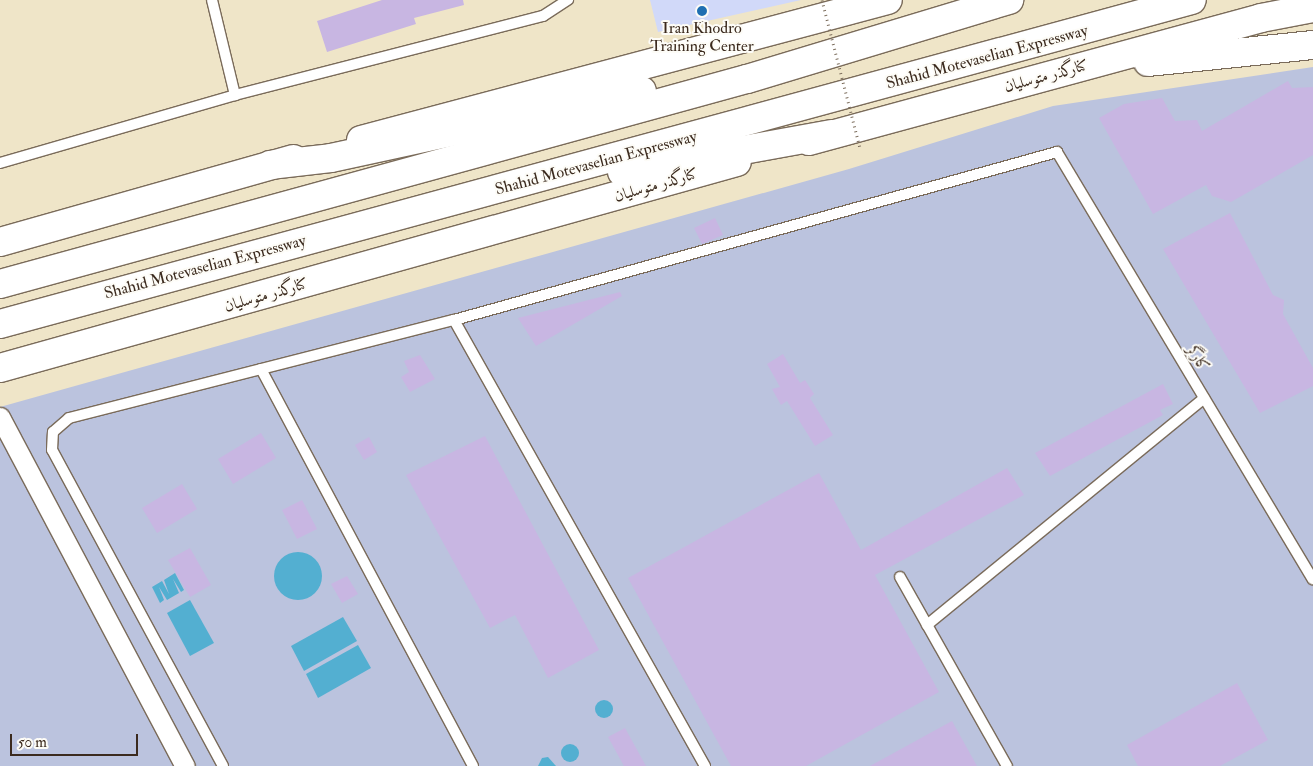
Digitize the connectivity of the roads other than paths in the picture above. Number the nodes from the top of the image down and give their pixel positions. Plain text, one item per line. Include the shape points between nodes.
1 (212, 0) edge
2 (568, 0) edge
3 (888, 0) edge
4 (1010, 0) edge
5 (1192, 0) edge
6 (1313, 8) edge
7 (1313, 45) edge
8 (1067, 70) junction
9 (747, 79) junction
10 (236, 95) junction
11 (832, 134) junction
12 (0, 163) edge
13 (270, 165) junction
14 (431, 207) junction
15 (0, 242) edge
16 (0, 284) edge
17 (454, 320) junction
18 (0, 324) edge
19 (0, 368) edge
20 (261, 369) junction
21 (1204, 398) junction
22 (0, 417) edge
23 (900, 577) dead end
24 (1313, 579) edge
25 (927, 624) junction
26 (185, 766) edge
27 (222, 766) edge
28 (473, 766) edge
29 (705, 766) edge
30 (1007, 766) edge

1 - 10 lane
2 - 10 lane via 543,16
3 - 13 main road
4 - 9 main road
5 - 14 main road, Shahid Motevaselian Expressway
6 - 8 main road, کنارگذر متوسلیان
7 - 8 main road
8 - 11 main road, کنارگذر متوسلیان
9 - 13 main road via 626,93 331,158
9 - 16 main road
10 - 12 lane
11 - 14 main road
11 - 19 main road, کنارگذر متوسلیان
13 - 15 main road
14 - 18 main road, Shahid Motevaselian Expressway
17 - 20 lane
17 - 21 lane, کارگر via 1057,152
17 - 29 lane
20 - 27 lane via 69,418 53,432 52,450
20 - 28 lane
21 - 24 lane, کارگر
21 - 25 lane
22 - 26 street
23 - 25 lane
25 - 30 lane

